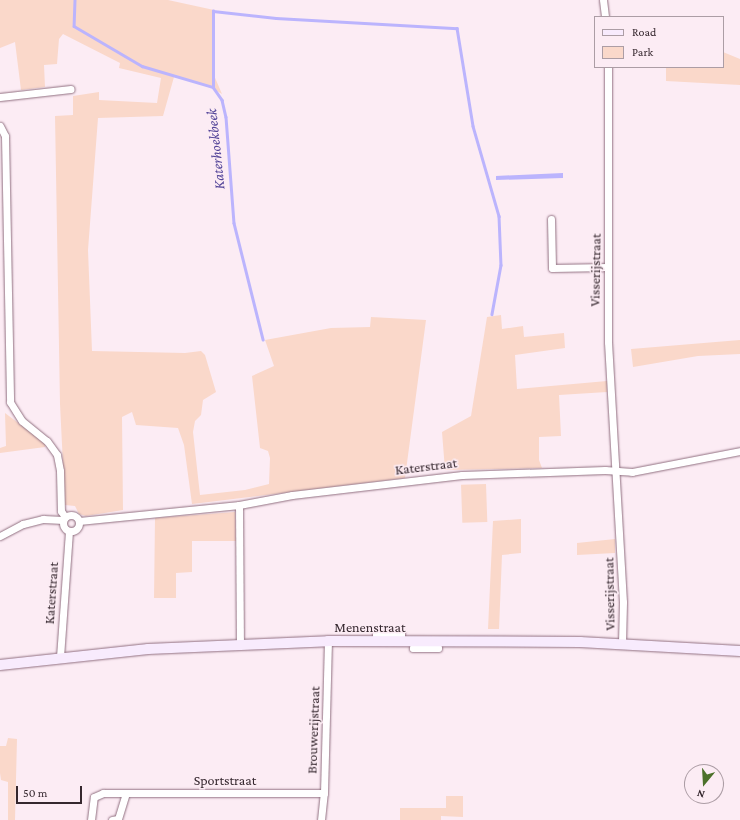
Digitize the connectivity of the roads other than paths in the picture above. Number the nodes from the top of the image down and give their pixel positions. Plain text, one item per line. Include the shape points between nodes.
1 (603, 0) edge
2 (605, 16) edge
3 (608, 68) edge
4 (71, 89) dead end
5 (0, 97) edge
6 (1, 127) edge
7 (551, 219) dead end
8 (608, 267) junction
9 (740, 451) edge
10 (617, 472) junction
11 (239, 505) junction
12 (64, 518) junction
13 (79, 521) junction
14 (69, 531) junction
15 (0, 536) edge
16 (328, 641) junction
17 (240, 643) junction
18 (622, 643) junction
19 (740, 651) edge
20 (60, 657) junction
21 (0, 665) edge
22 (126, 793) junction
23 (324, 793) junction
24 (91, 820) edge
25 (112, 820) edge
26 (321, 820) edge

1 - 2 street
3 - 8 street, Visserijstraat
4 - 5 street
6 - 12 street via 5,136 8,393 18,416 47,441 57,454 61,511
7 - 8 street via 552,268
8 - 10 street, Visserijstraat via 608,342
9 - 10 street via 650,469
10 - 11 street, Katerstraat via 605,470 462,475 292,495
10 - 18 street, Visserijstraat via 623,602
11 - 13 street, Katerstraat
11 - 17 street
12 - 13 street via 74,515
12 - 14 street via 63,526
12 - 15 street via 23,524
13 - 14 street via 77,528
14 - 20 street, Katerstraat
16 - 17 main road, Menenstraat
16 - 18 main road, Menenstraat
16 - 23 street, Brouwerijstraat
17 - 20 main road, Menenstraat
18 - 19 main road, Menenstraat
20 - 21 main road, Menenstraat
22 - 23 street, Sportstraat
22 - 24 street, Sportstraat via 104,793 94,797
22 - 25 street via 118,819
23 - 26 street, Brouwerijstraat

